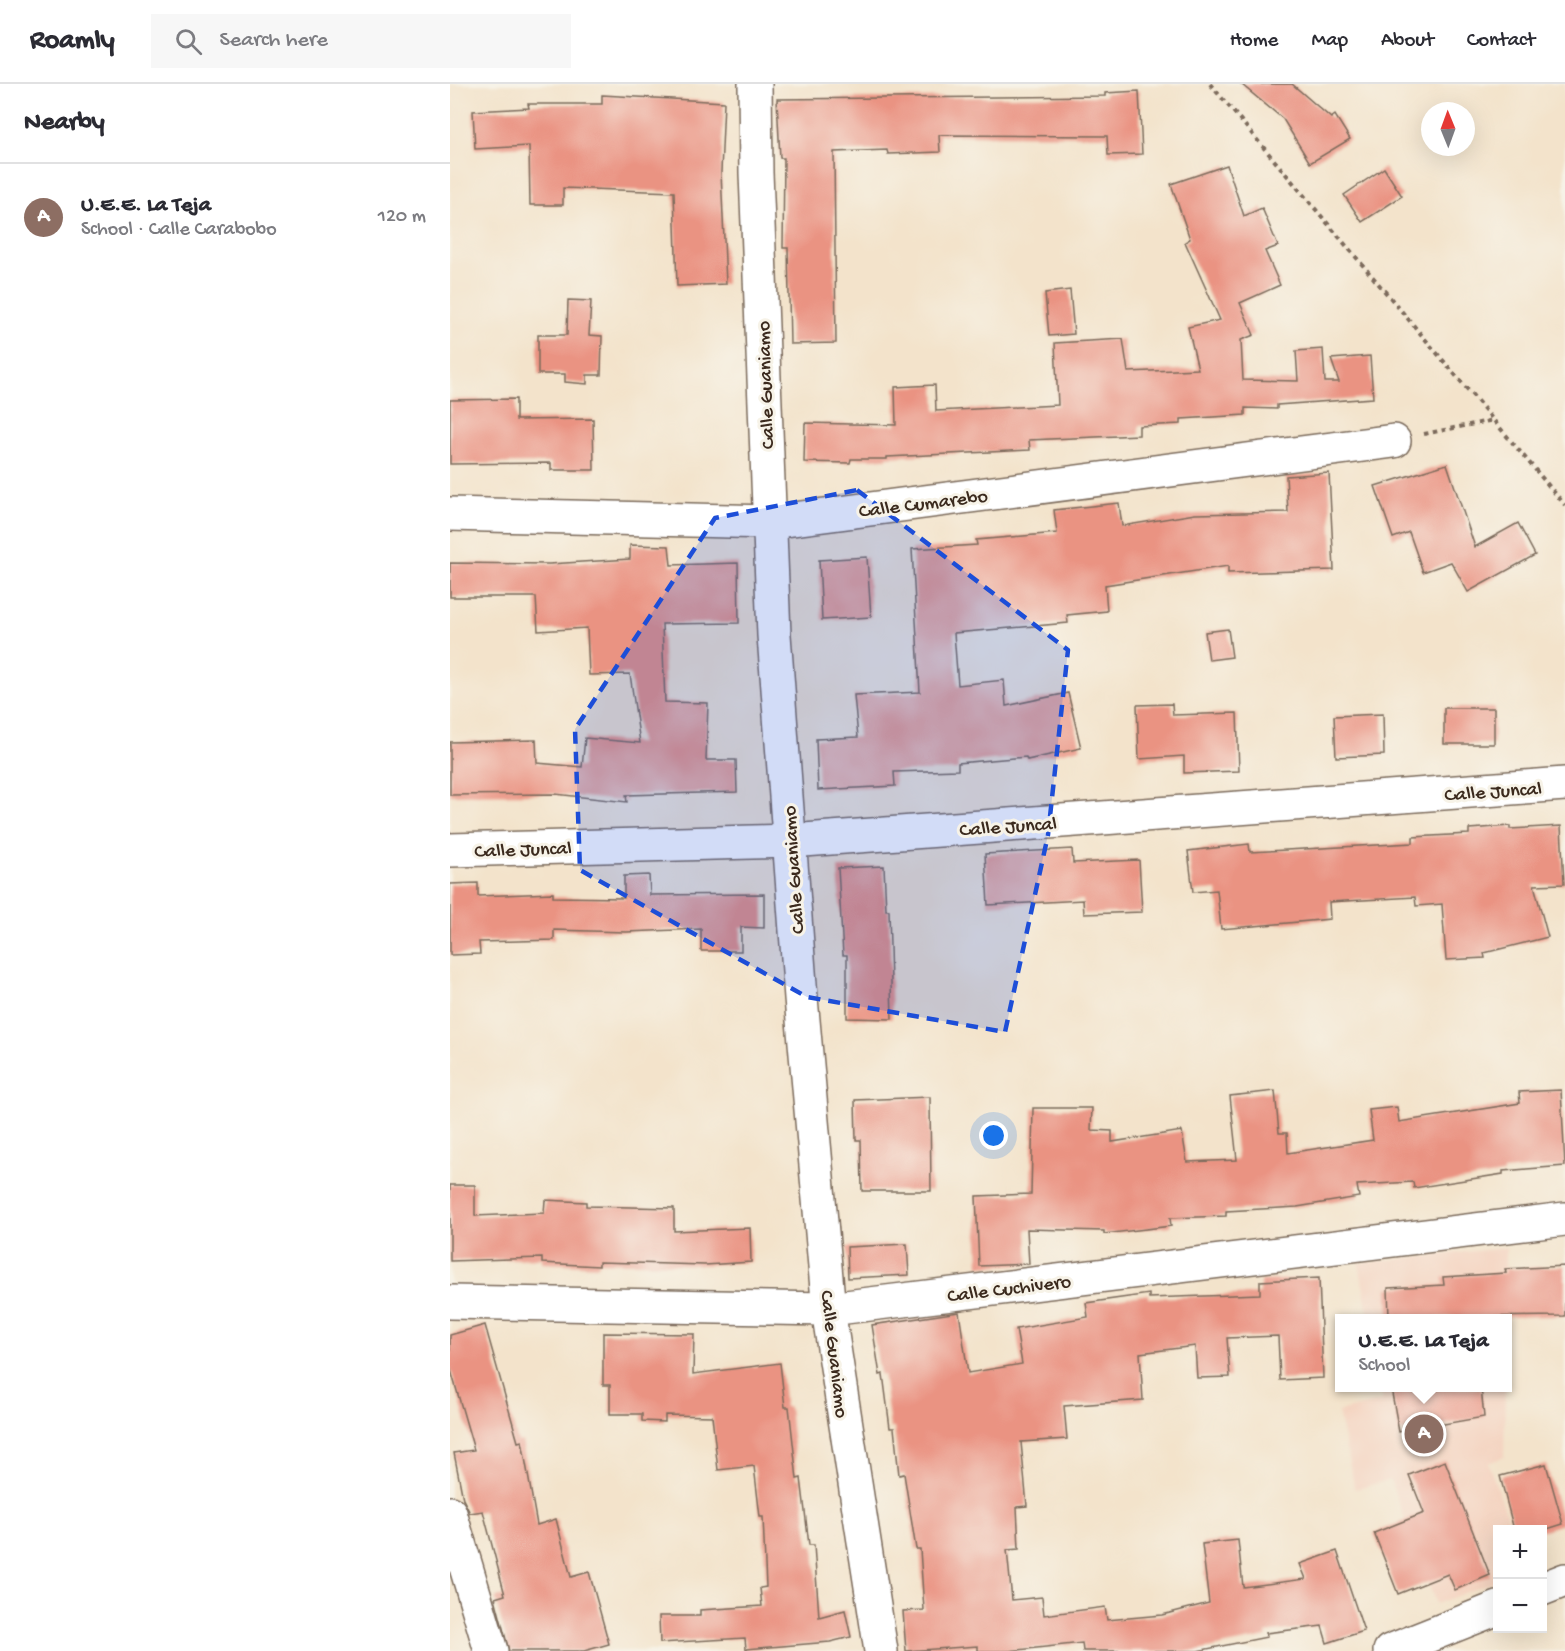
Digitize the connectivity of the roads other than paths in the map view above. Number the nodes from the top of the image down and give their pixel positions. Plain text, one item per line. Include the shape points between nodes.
1 (755, 84) edge
2 (1394, 441) road end
3 (450, 514) edge
4 (770, 522) junction
5 (1565, 784) edge
6 (789, 841) junction
7 (450, 850) edge
8 (1565, 1219) edge
9 (450, 1302) edge
10 (829, 1309) junction
11 (450, 1513) edge
12 (1565, 1580) edge
13 (1547, 1587) edge
14 (1493, 1610) edge
15 (491, 1651) edge
16 (881, 1651) edge
17 (1390, 1651) edge

1 - 4 street, Calle Guaniamo
2 - 4 street, Calle Cumarebo
3 - 4 street, Calle Cumarebo
4 - 6 street, Calle Guaniamo
5 - 6 street, Calle Juncal
6 - 7 street, Calle Juncal
6 - 10 street, Calle Guaniamo
8 - 10 street, Calle Cuchivero
9 - 10 street, Calle Cuchivero
10 - 16 street, Calle Guaniamo
11 - 15 street
12 - 13 street
14 - 17 street

